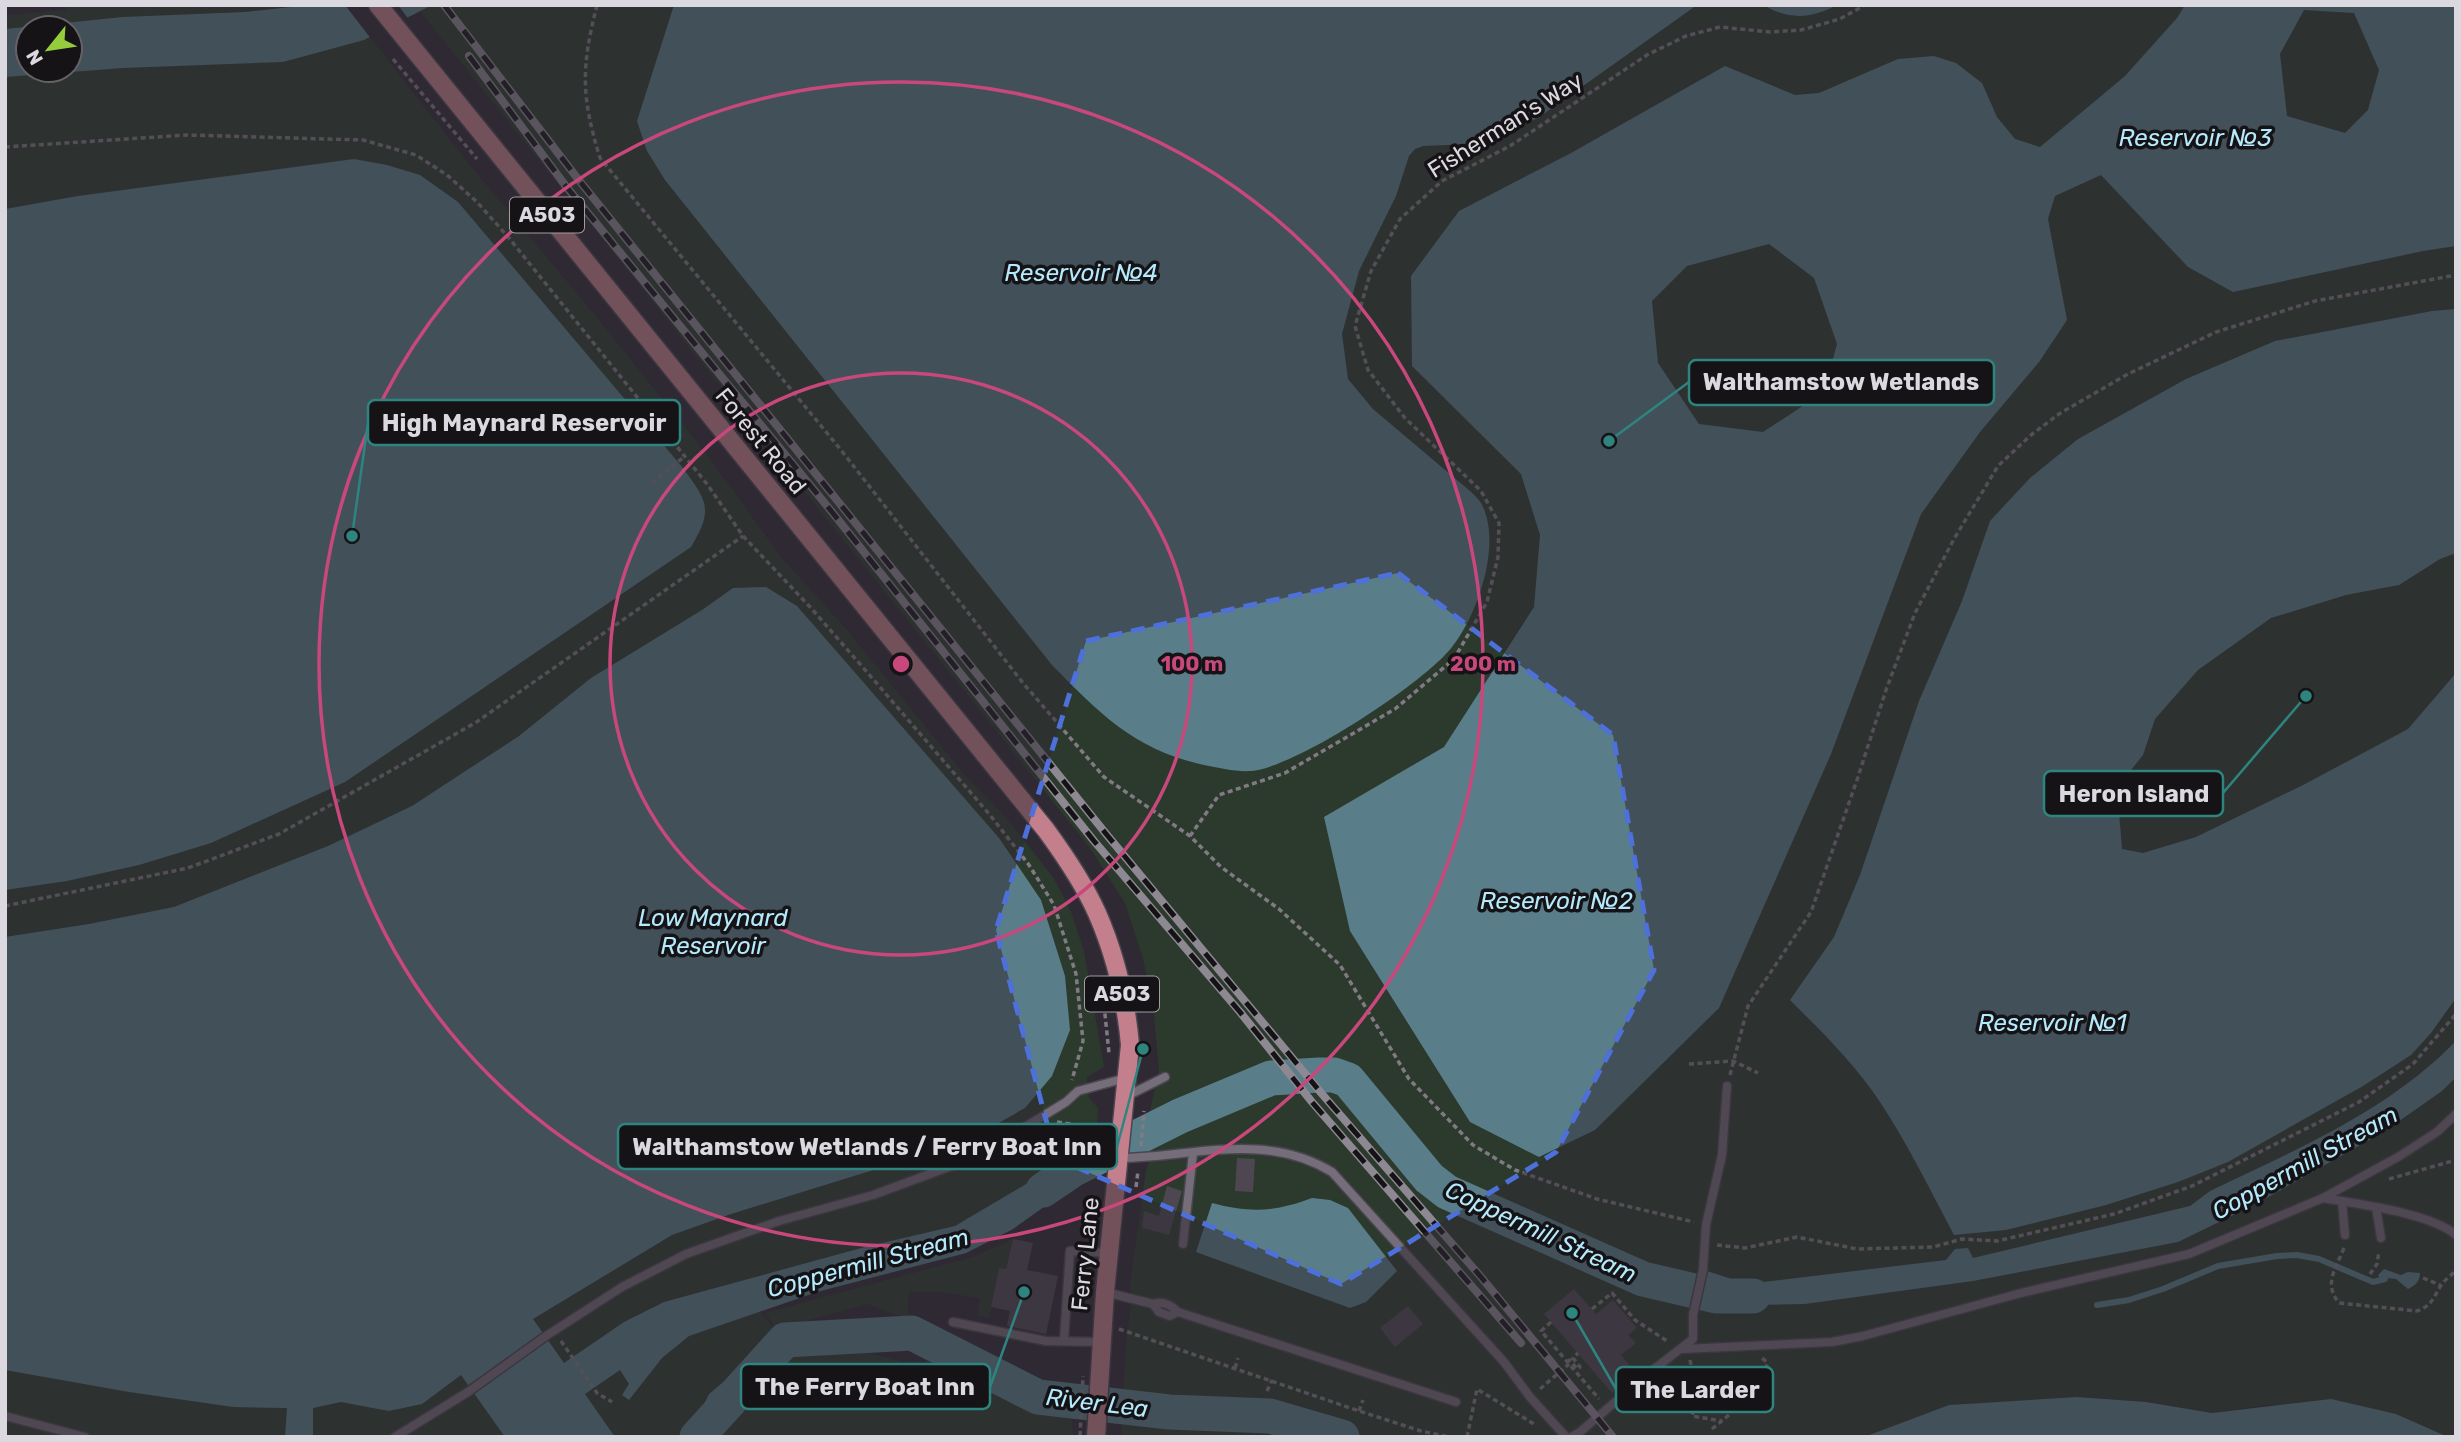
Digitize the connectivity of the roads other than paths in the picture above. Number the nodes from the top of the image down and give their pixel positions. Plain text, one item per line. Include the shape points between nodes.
1 (378, 5) edge
2 (1097, 914) joint
3 (1166, 1077) dead end
4 (1727, 1086) dead end
5 (1128, 1087) junction
6 (2456, 1114) edge
7 (1193, 1153) junction
8 (1120, 1158) junction
9 (2323, 1198) junction
10 (2342, 1201) junction
11 (2376, 1207) junction
12 (2345, 1235) dead end
13 (2456, 1235) edge
14 (2381, 1238) road end
15 (1183, 1244) dead end
16 (1110, 1253) junction
17 (1105, 1292) junction
18 (953, 1322) dead end
19 (1064, 1340) junction
20 (1101, 1342) junction
21 (1684, 1349) junction
22 (1456, 1402) dead end
23 (5, 1416) edge
24 (1096, 1436) edge
25 (85, 1437) edge
26 (395, 1437) edge
27 (1568, 1437) edge

1 - 2 main road, Forest Road / A503 via 1046,830
2 - 5 main road, Ferry Lane / A503 via 1127,1015
3 - 5 lane
4 - 21 lane via 1693,1339
5 - 8 main road, Ferry Lane / A503
5 - 26 lane via 1078,1091 976,1157 686,1254 622,1287
6 - 9 lane via 2398,1157
7 - 8 lane
7 - 15 lane
7 - 27 lane via 1250,1147 1275,1150 1332,1172
8 - 16 main road, Ferry Lane / A503
9 - 10 lane
9 - 21 lane via 2189,1254 1863,1336 1832,1342
10 - 11 lane
10 - 12 lane
11 - 13 lane via 2446,1226
11 - 14 lane
16 - 17 main road, Ferry Lane / A503
16 - 19 lane via 1070,1251
17 - 20 main road, Ferry Lane / A503
17 - 22 lane via 1172,1306 1178,1312
18 - 19 lane via 1046,1341
19 - 20 lane
20 - 24 main road, Ferry Lane / A503 via 1091,1376
21 - 27 lane via 1580,1433
23 - 25 lane

